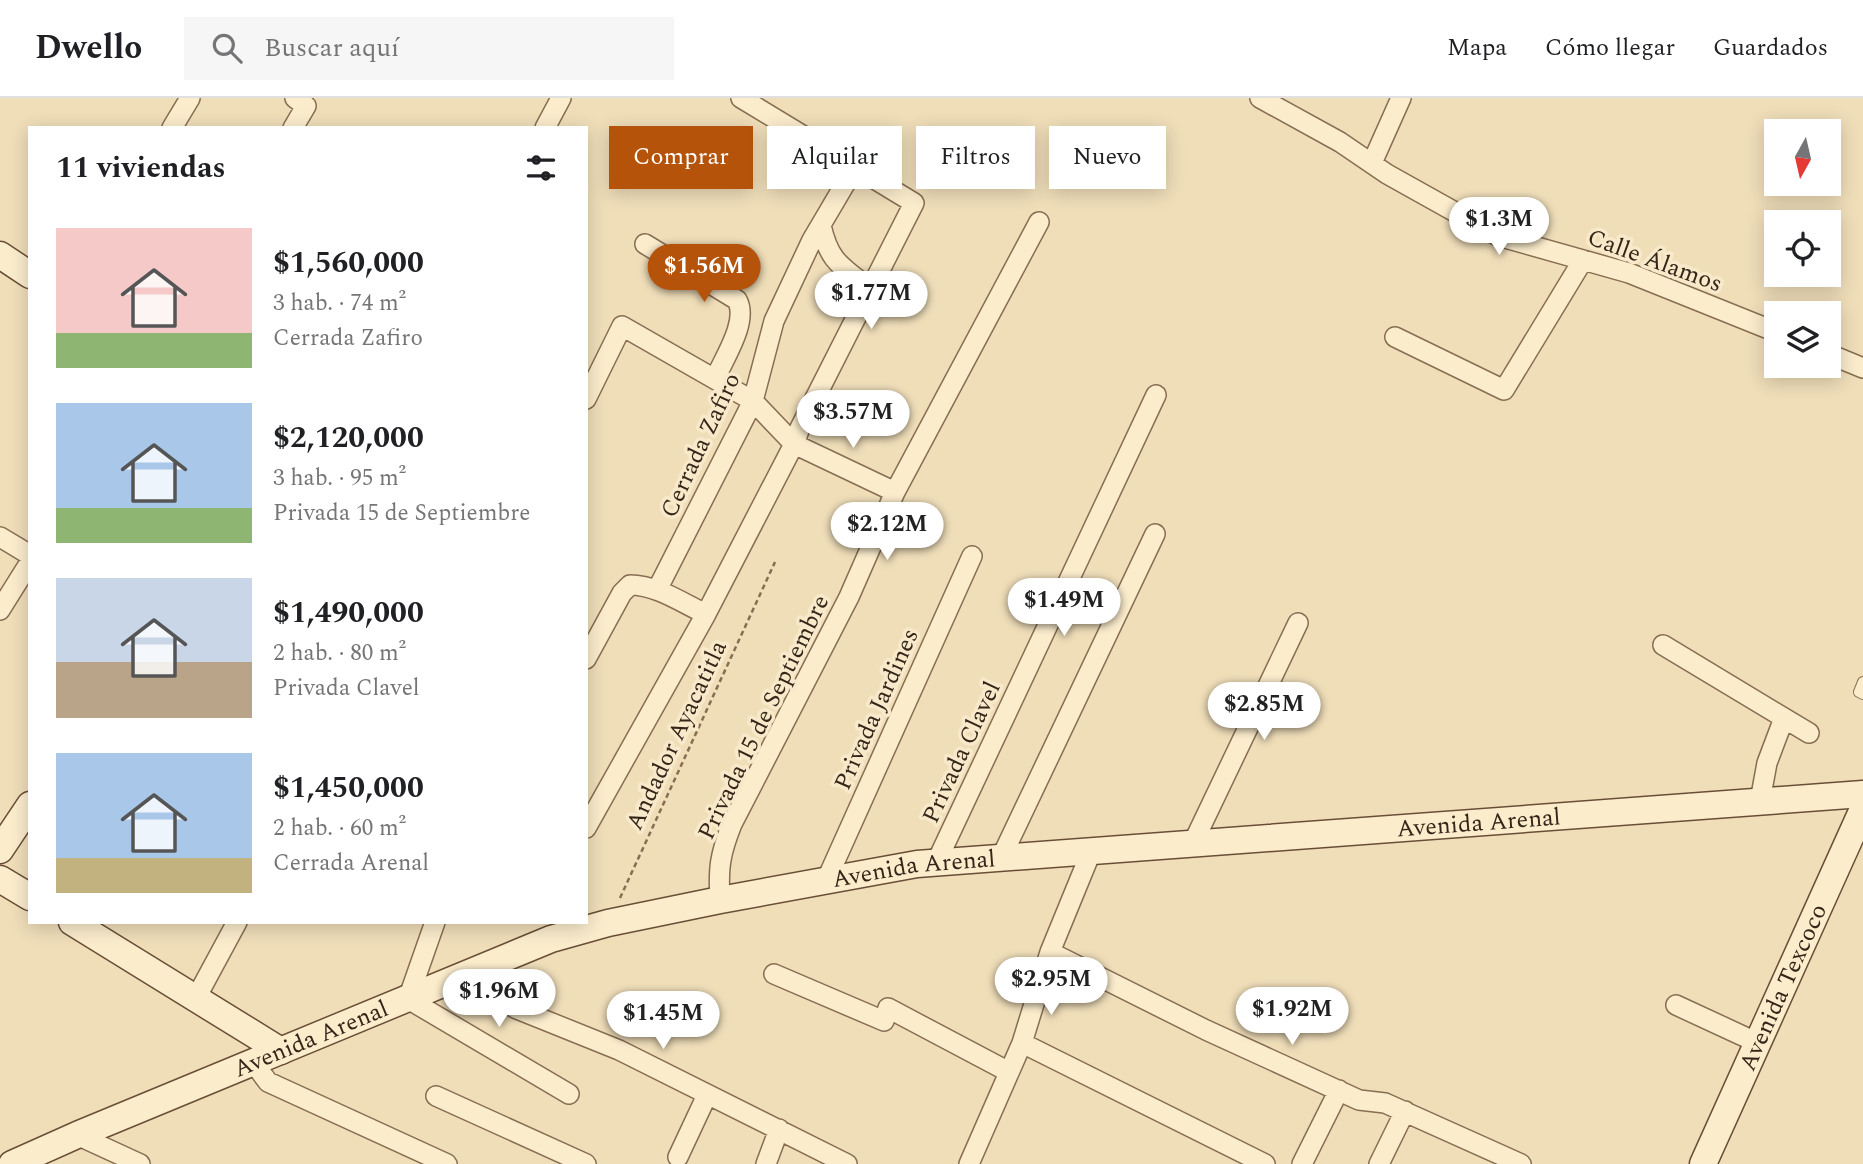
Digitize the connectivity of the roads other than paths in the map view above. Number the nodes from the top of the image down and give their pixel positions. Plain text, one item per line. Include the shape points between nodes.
1 (190, 98) edge
2 (561, 98) edge
3 (741, 98) edge
4 (1260, 98) edge
5 (1401, 98) edge
6 (301, 102) edge
7 (173, 126) edge
8 (293, 126) edge
9 (546, 126) edge
10 (787, 126) edge
11 (1372, 163) junction
12 (842, 189) edge
13 (891, 189) edge
14 (1038, 222) dead end
15 (816, 232) junction
16 (645, 243) dead end
17 (0, 255) edge
18 (1583, 260) junction
19 (28, 274) edge
20 (870, 289) junction
21 (1764, 327) edge
22 (1395, 337) dead end
23 (1841, 359) edge
24 (1863, 368) edge
25 (715, 379) junction
26 (588, 395) edge
27 (1156, 396) dead end
28 (752, 401) junction
29 (794, 444) junction
30 (895, 492) junction
31 (1155, 534) dead end
32 (0, 537) edge
33 (28, 554) edge
34 (972, 556) dead end
35 (28, 565) edge
36 (657, 590) junction
37 (0, 610) edge
38 (706, 614) junction
39 (1298, 623) dead end
40 (1663, 645) dead end
41 (588, 655) edge
42 (1863, 682) edge
43 (1863, 694) edge
44 (1784, 718) junction
45 (1810, 733) dead end
46 (1863, 794) edge
47 (1760, 801) junction
48 (28, 808) edge
49 (1863, 809) edge
50 (588, 824) edge
51 (1193, 843) junction
52 (0, 850) edge
53 (1091, 852) junction
54 (1001, 858) junction
55 (936, 863) junction
56 (0, 879) edge
57 (826, 881) junction
58 (28, 896) edge
59 (720, 900) junction
60 (75, 924) edge
61 (236, 924) edge
62 (434, 924) edge
63 (1050, 952) junction
64 (774, 974) dead end
65 (458, 979) junction
66 (196, 998) junction
67 (408, 999) junction
68 (1676, 1006) dead end
69 (1022, 1043) junction
70 (1758, 1043) junction
71 (281, 1051) junction
72 (253, 1062) junction
73 (1009, 1072) junction
74 (1339, 1090) junction
75 (569, 1094) dead end
76 (436, 1096) dead end
77 (707, 1096) junction
78 (1405, 1111) junction
79 (779, 1129) junction
80 (77, 1135) junction
81 (678, 1157) dead end
82 (1494, 1158) edge
83 (12, 1164) edge
84 (140, 1164) edge
85 (447, 1164) edge
86 (586, 1164) edge
87 (766, 1164) edge
88 (848, 1164) edge
89 (969, 1164) edge
90 (1265, 1164) edge
91 (1302, 1164) edge
92 (1379, 1164) edge
93 (1521, 1164) edge
94 (1703, 1164) edge

1 - 7 street
2 - 9 street
3 - 10 street
4 - 11 street, Calle Álamos
5 - 11 street
6 - 8 street
11 - 18 street, Calle Álamos via 1498,236
12 - 15 street, Cerrada Zafiro
13 - 20 street via 914,203
14 - 30 street, Privada 15 de Septiembre
15 - 20 street via 832,257
15 - 28 street, Cerrada Zafiro via 774,321
16 - 25 street via 737,300 741,321
17 - 19 main road
18 - 21 street, Calle Álamos via 1629,273
18 - 22 street via 1504,390
20 - 29 street
23 - 24 street
25 - 26 street via 622,326
25 - 28 street
27 - 55 street, Privada Clavel
28 - 29 street
28 - 36 street, Cerrada Zafiro
29 - 30 street
29 - 38 street
30 - 59 street, Privada 15 de Septiembre via 849,597 732,824 718,870
31 - 54 street
32 - 33 street
34 - 57 street, Privada Jardines
35 - 37 street
36 - 38 street
36 - 41 street via 630,585
38 - 50 street
39 - 51 street
40 - 44 street
42 - 43 lane via 1859,692
44 - 45 street
44 - 47 street via 1767,763
46 - 47 main road, Avenida Arenal
47 - 51 main road, Avenida Arenal
48 - 52 main road
49 - 70 main road, Avenida Texcoco
51 - 53 main road, Avenida Arenal
53 - 54 main road, Avenida Arenal
53 - 63 street
54 - 55 main road, Avenida Arenal
55 - 57 main road, Avenida Arenal
56 - 58 main road
57 - 59 main road, Avenida Arenal
59 - 65 main road, Avenida Arenal via 551,939
60 - 66 main road
61 - 66 street
62 - 67 street
63 - 69 street
63 - 74 street
64 - 73 street via 884,1021 888,1008
65 - 67 main road, Avenida Arenal
65 - 77 street via 517,1009 619,1050
66 - 71 main road
67 - 71 main road, Avenida Arenal
67 - 75 street
68 - 70 street
69 - 73 street
69 - 90 street
70 - 94 main road, Avenida Texcoco
71 - 72 main road, Avenida Arenal
72 - 80 main road, Avenida Arenal
72 - 85 street via 268,1082
73 - 89 street
74 - 78 street
74 - 91 street
76 - 86 street
77 - 79 street
77 - 81 street
78 - 82 street
78 - 92 street
79 - 87 street
79 - 88 street
80 - 83 main road, Avenida Arenal
80 - 84 street
82 - 93 street

